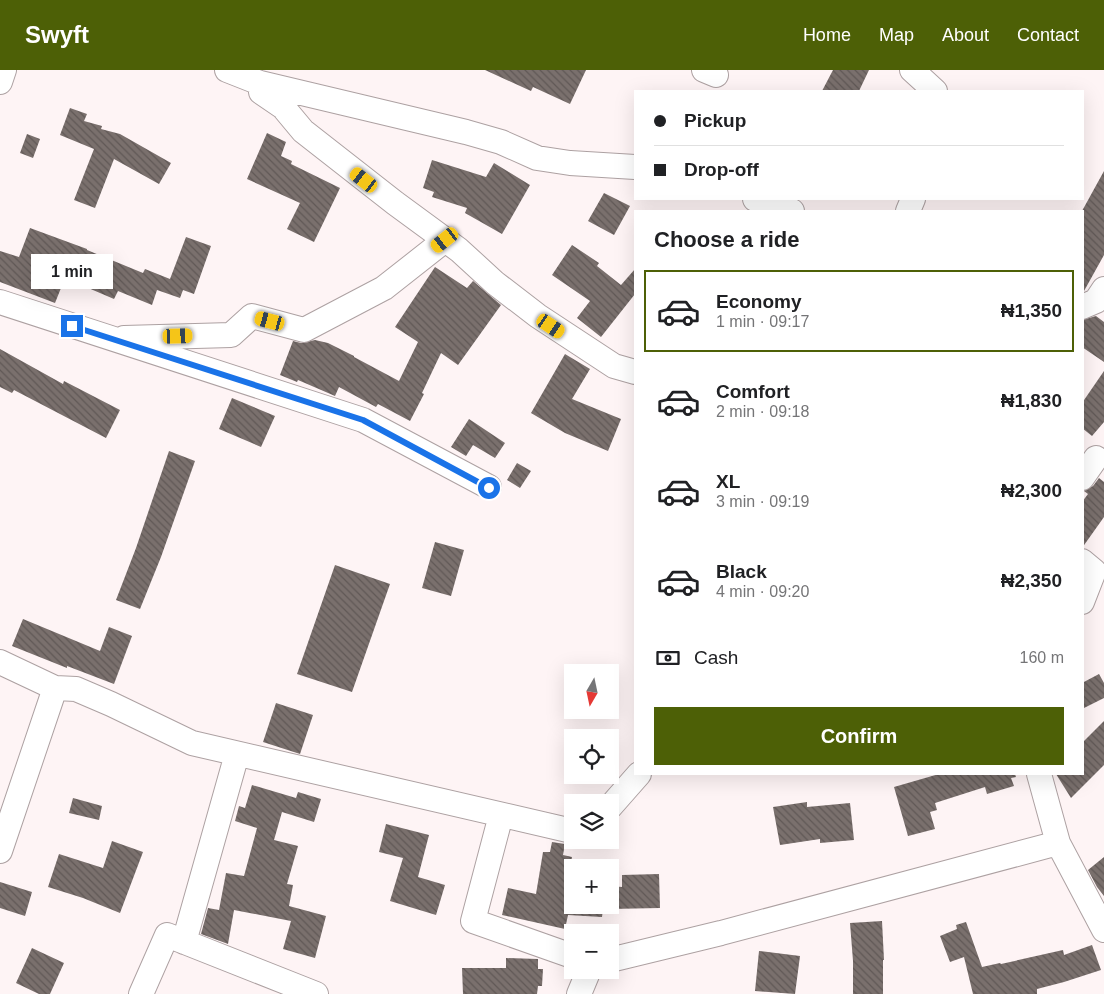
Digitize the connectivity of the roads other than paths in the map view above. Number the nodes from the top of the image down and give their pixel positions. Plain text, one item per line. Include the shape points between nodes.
1 (4, 70) edge
2 (227, 70) edge
3 (912, 70) edge
4 (268, 80) edge
5 (0, 82) edge
6 (933, 90) edge
7 (634, 167) edge
8 (758, 200) edge
9 (789, 210) edge
10 (445, 240) junction
11 (0, 302) edge
12 (108, 338) junction
13 (634, 372) edge
14 (1096, 458) dead end
15 (1084, 475) edge
16 (489, 488) dead end
17 (1094, 569) edge
18 (1084, 596) edge
19 (0, 662) edge
20 (55, 688) junction
21 (237, 754) junction
22 (638, 775) edge
23 (1039, 775) edge
24 (619, 797) edge
25 (500, 815) junction
26 (564, 829) edge
27 (1058, 843) junction
28 (0, 850) edge
29 (1102, 918) edge
30 (184, 942) junction
31 (564, 953) edge
32 (619, 958) edge
33 (585, 979) edge
34 (141, 994) edge
35 (316, 994) edge
36 (579, 994) edge

1 - 5 street
2 - 4 street
3 - 6 street
4 - 7 street via 501,142 537,158
4 - 10 street via 261,92 283,107 303,131
8 - 9 street
10 - 12 street via 384,288 304,330 252,316 231,335
10 - 13 street via 538,316 614,366
11 - 12 street
12 - 16 street via 363,420
14 - 15 street
17 - 18 street
19 - 20 street
20 - 21 street via 76,689 192,743
20 - 28 street
21 - 25 street
21 - 30 street
22 - 24 street
23 - 27 street
25 - 26 street
25 - 31 street via 474,921
27 - 29 street
27 - 32 street
30 - 34 street via 167,935
30 - 35 street
33 - 36 street

